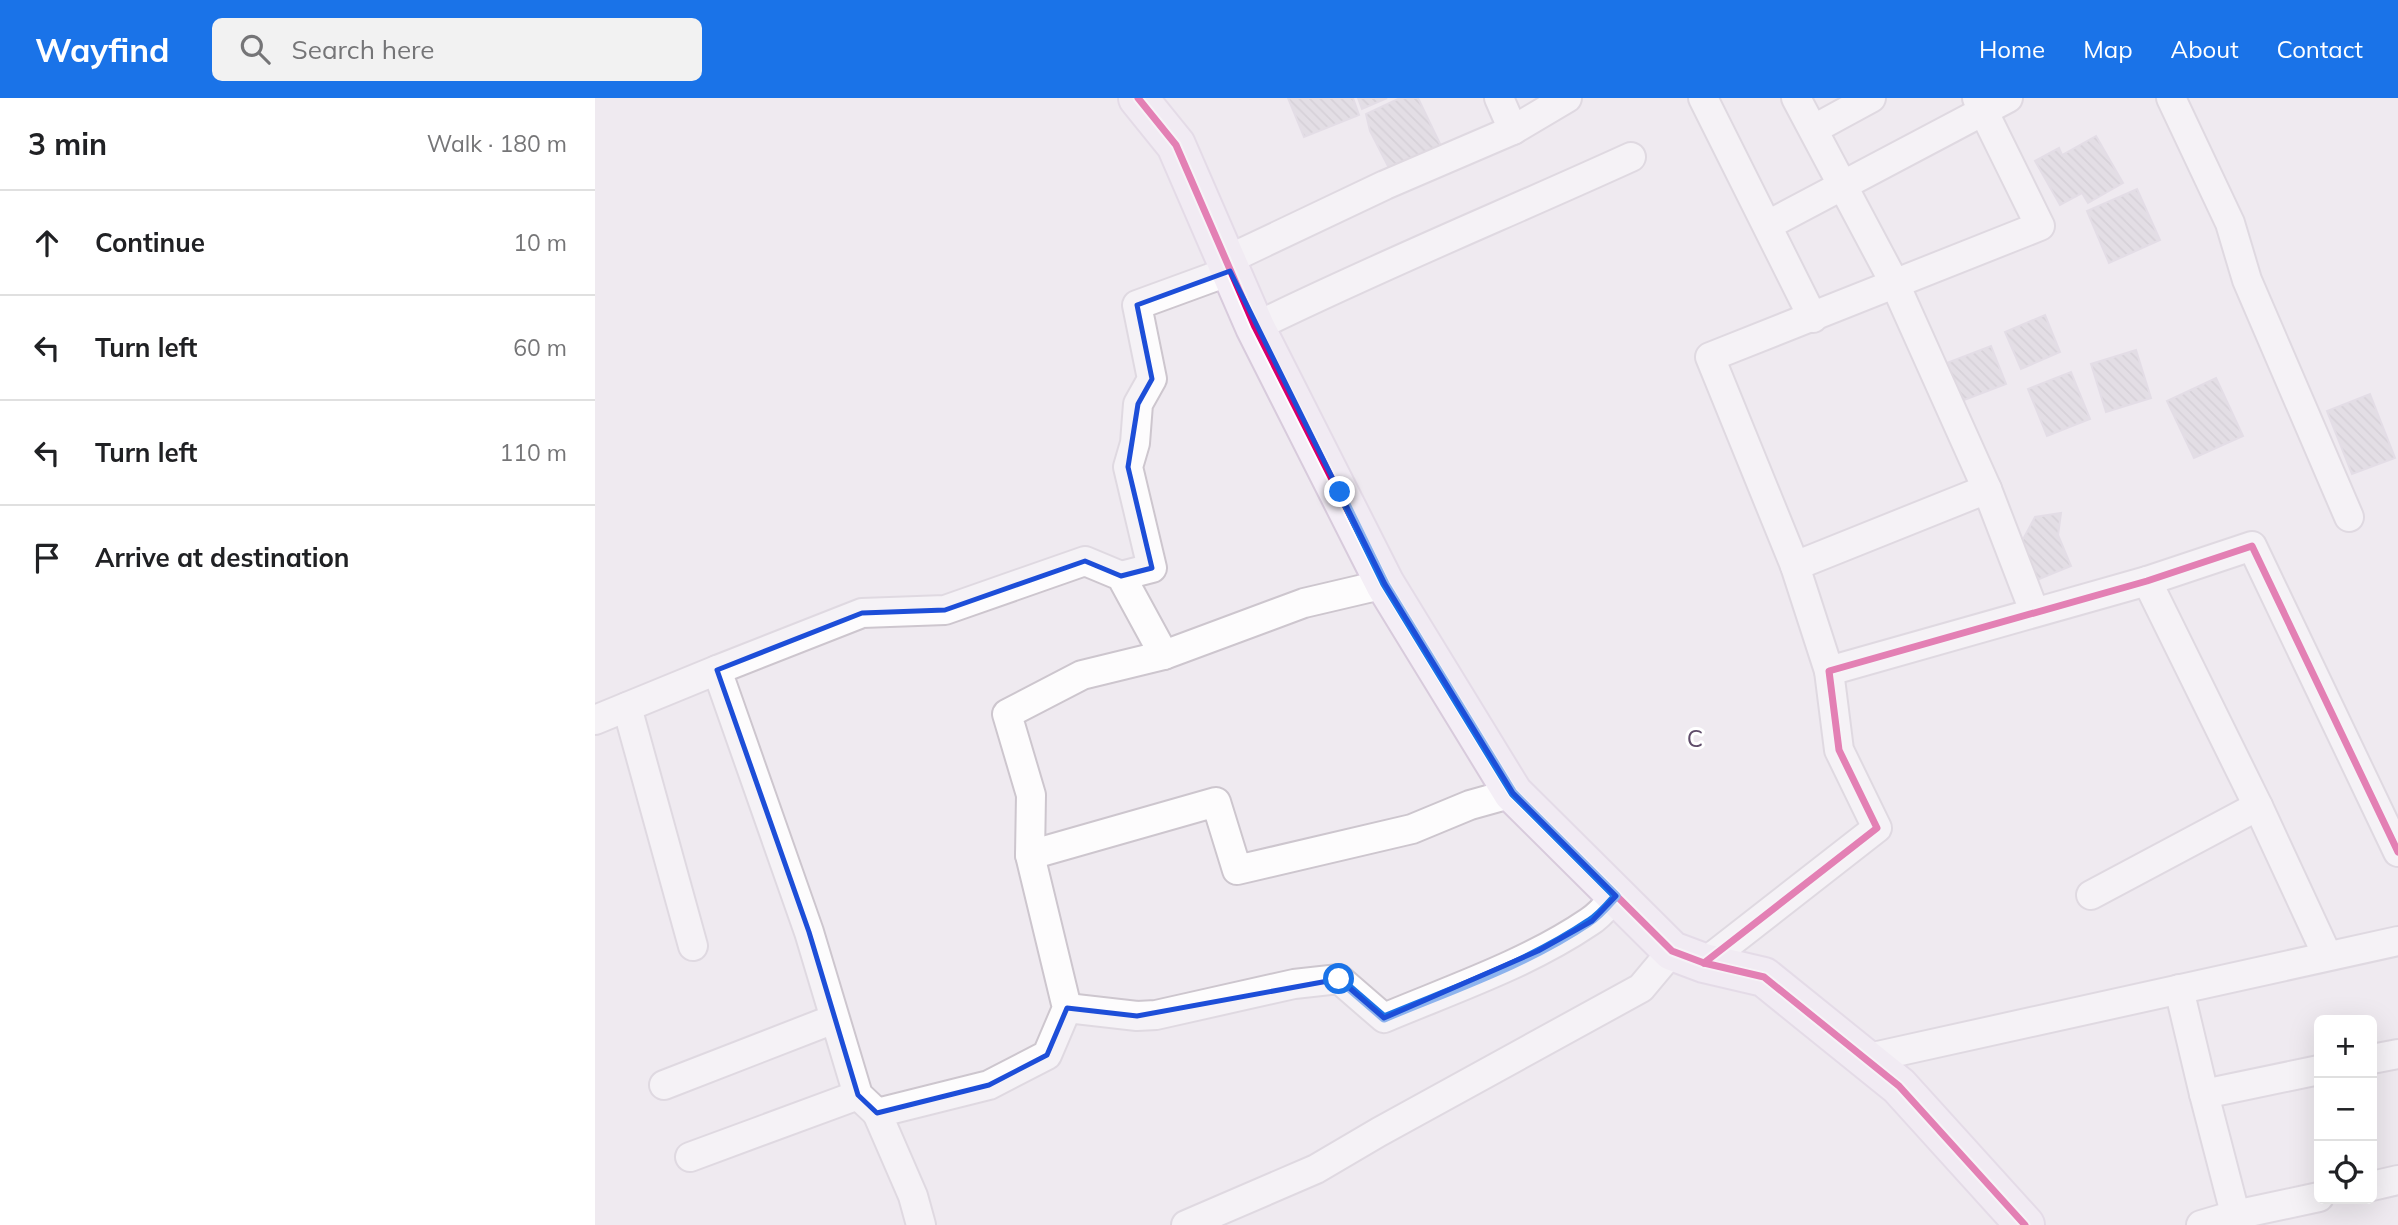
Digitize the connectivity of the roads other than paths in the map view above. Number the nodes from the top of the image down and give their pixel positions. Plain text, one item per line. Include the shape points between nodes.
1 (1138, 98) edge
2 (1499, 98) edge
3 (1567, 98) edge
4 (1703, 98) edge
5 (1796, 98) edge
6 (1871, 98) edge
7 (2171, 98) edge
8 (1990, 102) edge
9 (1814, 129) junction
10 (1513, 130) junction
11 (1631, 157) dead end
12 (1843, 184) junction
13 (1768, 225) junction
14 (1229, 265) junction
15 (1895, 284) junction
16 (1812, 318) junction
17 (1255, 327) junction
18 (1987, 489) junction
19 (2349, 517) dead end
20 (1795, 566) junction
21 (1121, 576) junction
22 (2147, 581) junction
23 (1385, 584) junction
24 (2035, 611) junction
25 (1164, 655) junction
26 (717, 670) junction
27 (1829, 671) junction
28 (627, 707) junction
29 (595, 720) edge
30 (1513, 793) junction
31 (2259, 806) junction
32 (2398, 852) edge
33 (1030, 855) junction
34 (2091, 895) dead end
35 (1616, 896) junction
36 (2398, 941) edge
37 (693, 946) dead end
38 (2327, 955) junction
39 (1688, 957) junction
40 (2179, 989) junction
41 (1067, 1008) junction
42 (834, 1018) junction
43 (2398, 1054) edge
44 (2377, 1058) edge
45 (1864, 1059) junction
46 (2314, 1071) edge
47 (664, 1085) dead end
48 (2204, 1094) junction
49 (867, 1104) junction
50 (690, 1157) dead end
51 (2398, 1180) edge
52 (2377, 1184) edge
53 (2314, 1198) edge
54 (2236, 1220) edge
55 (921, 1225) edge
56 (1186, 1225) edge
57 (2025, 1225) edge
58 (2201, 1225) edge

1 - 14 street via 1176,145
2 - 10 street
3 - 10 street
4 - 13 street
5 - 9 street
6 - 9 street
7 - 19 street via 2230,223 2247,280
8 - 12 street
8 - 15 street via 2040,226
9 - 12 street
10 - 14 street via 1385,185
11 - 17 street
12 - 13 street
12 - 15 street
13 - 16 street
14 - 17 street
14 - 21 street via 1137,305 1152,379 1138,404 1128,467 1152,568
15 - 16 street
15 - 18 street
16 - 20 street via 1710,357
17 - 23 street
18 - 20 street
18 - 24 street
20 - 27 street
21 - 25 street
21 - 26 street via 1085,561 945,610 862,613
22 - 24 street
22 - 31 street
22 - 32 street via 2252,547
23 - 25 street via 1304,603
23 - 30 street
24 - 27 street
25 - 33 street via 1082,675 1007,714 1031,795
26 - 28 street
26 - 42 street via 809,932
27 - 39 street via 1839,750 1877,828
28 - 29 street
28 - 37 street
30 - 33 street via 1412,829 1237,870 1216,802
30 - 35 street
31 - 34 street
31 - 38 street
33 - 41 street
35 - 39 street
35 - 41 street via 1592,921 1538,951 1384,1018 1339,979 1294,984 1156,1015
36 - 38 street
38 - 40 street
39 - 45 street via 1763,977
39 - 56 street via 1641,988 1316,1169
40 - 45 street
40 - 48 street
41 - 49 street via 1047,1055 989,1084
42 - 47 street
42 - 49 street
43 - 44 street
45 - 57 street via 1899,1086
46 - 48 street
48 - 54 street
49 - 50 street
49 - 55 street via 913,1196
51 - 52 street
53 - 54 street
54 - 58 street

